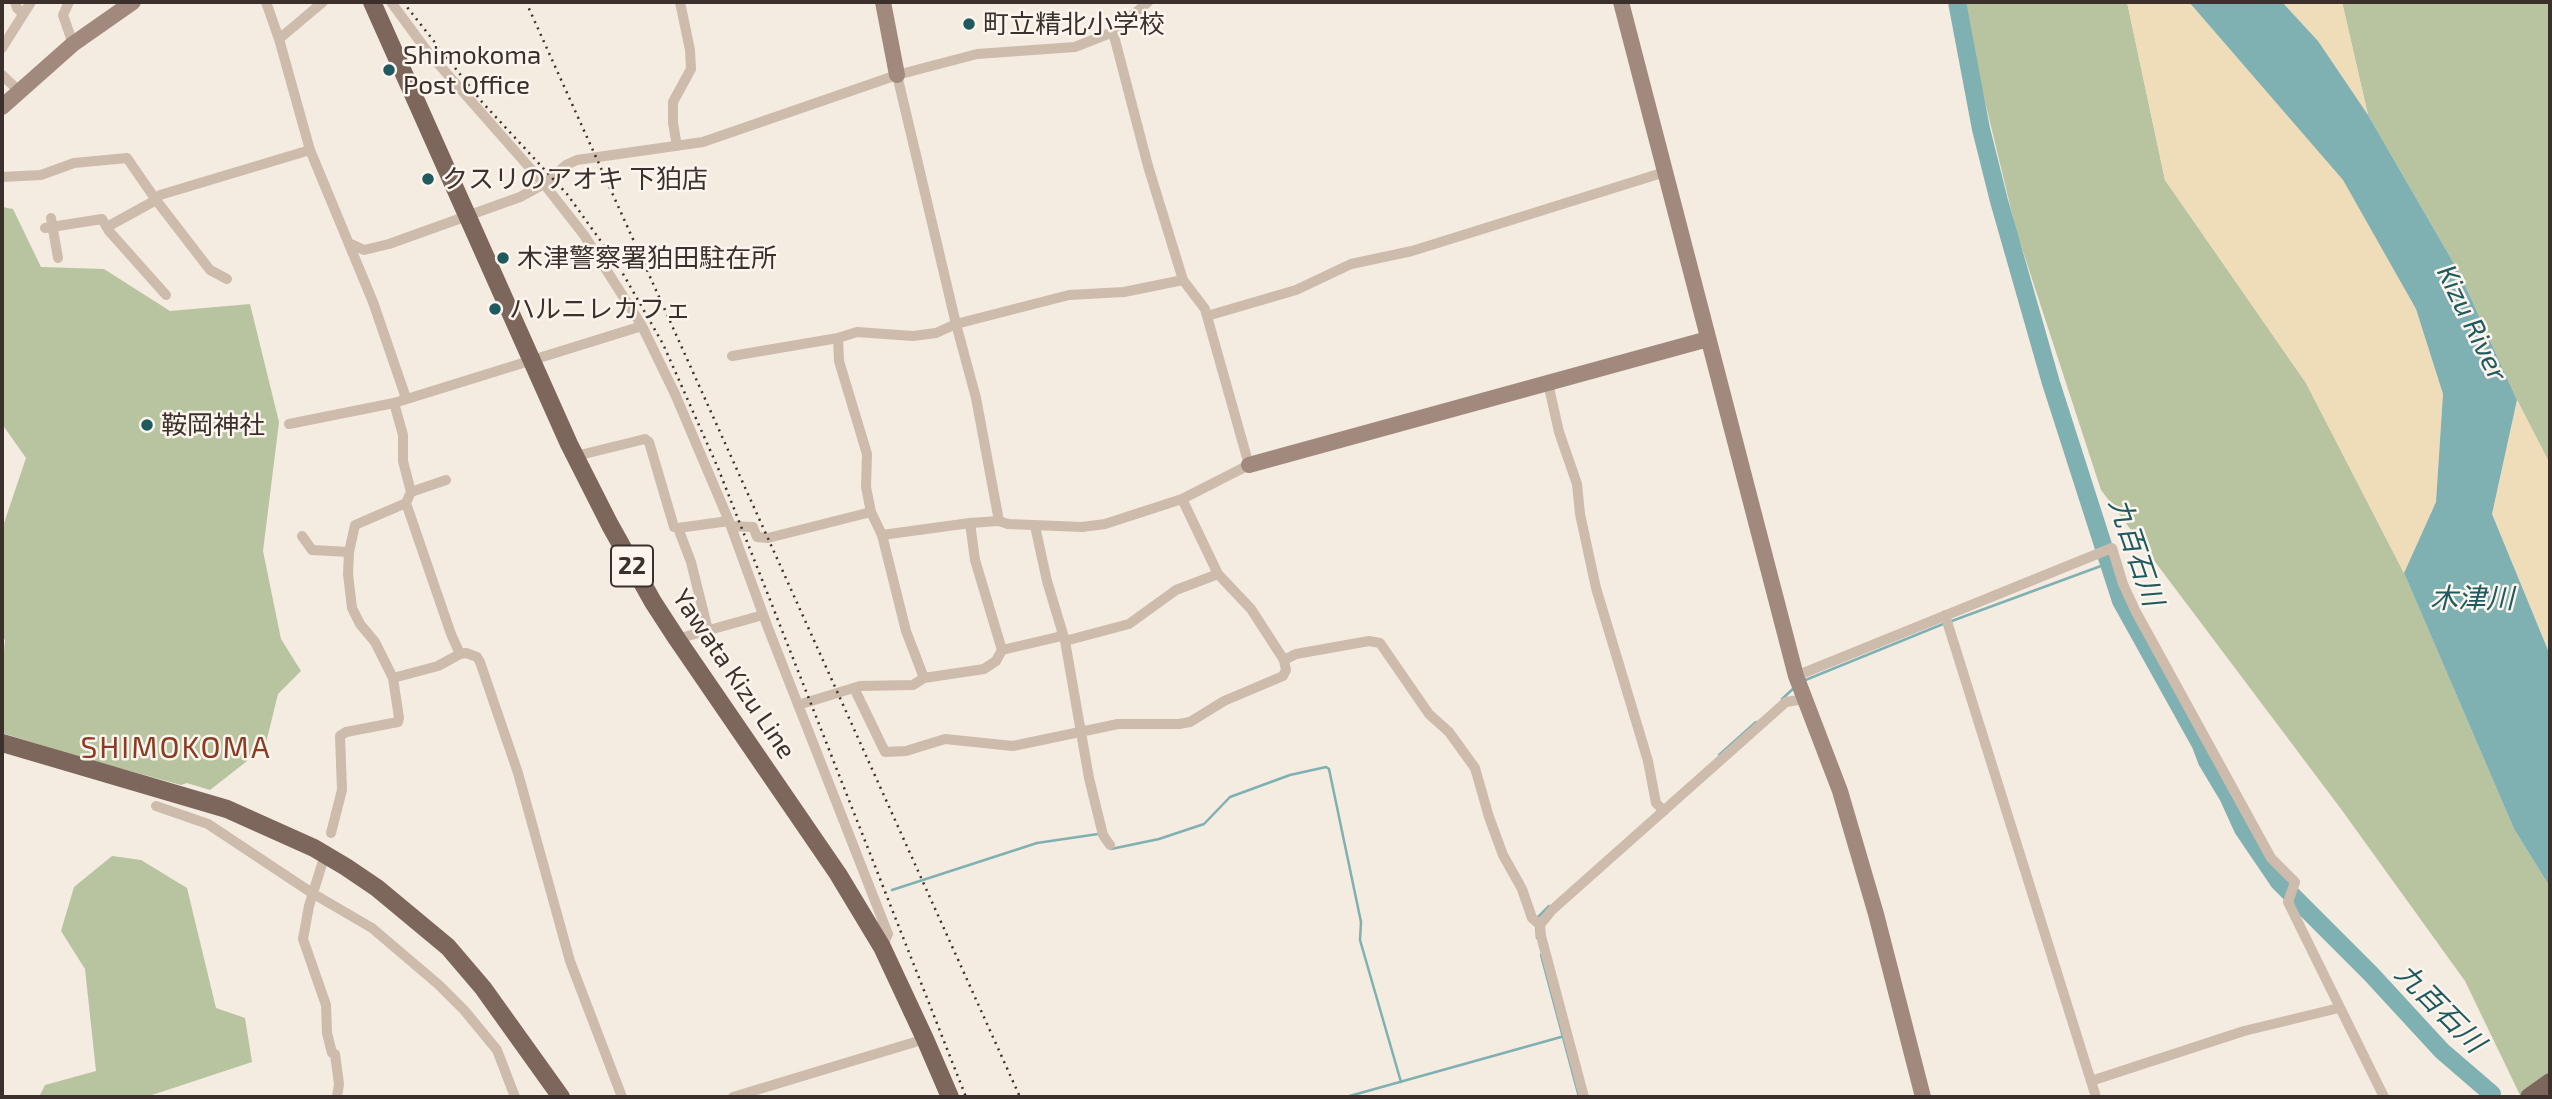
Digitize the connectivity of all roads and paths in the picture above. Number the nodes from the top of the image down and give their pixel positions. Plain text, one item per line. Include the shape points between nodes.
1 (15, 2) edge
2 (31, 2) edge
3 (69, 2) edge
4 (133, 2) edge
5 (266, 2) edge
6 (323, 2) edge
7 (373, 2) edge
8 (391, 2) edge
9 (680, 2) edge
10 (883, 2) edge
11 (1148, 2) edge
12 (1621, 2) edge
13 (23, 13) junction
14 (1113, 32) junction
15 (279, 39) junction
16 (73, 44) junction
17 (2, 48) edge
18 (2, 75) edge
19 (897, 75) junction
20 (19, 91) junction
21 (2, 107) edge
22 (677, 146) junction
23 (310, 150) junction
24 (1665, 172) junction
25 (2, 177) edge
26 (544, 184) junction
27 (156, 200) junction
28 (468, 215) junction
29 (107, 227) junction
30 (351, 244) junction
31 (58, 258) dead end
32 (228, 279) dead end
33 (1183, 280) junction
34 (166, 295) dead end
35 (1207, 316) junction
36 (956, 324) junction
37 (642, 326) junction
38 (838, 338) junction
39 (1708, 339) junction
40 (732, 356) dead end
41 (533, 361) junction
42 (1548, 383) junction
43 (406, 398) junction
44 (394, 403) junction
45 (289, 424) dead end
46 (576, 456) junction
47 (1249, 465) junction
48 (446, 480) dead end
49 (411, 492) junction
50 (1182, 499) junction
51 (406, 503) junction
52 (871, 512) junction
53 (999, 521) junction
54 (971, 523) junction
55 (730, 524) junction
56 (1035, 526) junction
57 (678, 528) junction
58 (882, 535) junction
59 (302, 536) dead end
60 (349, 552) junction
61 (1218, 574) junction
62 (763, 615) junction
63 (1945, 616) junction
64 (708, 631) junction
65 (1064, 638) junction
66 (677, 639) junction
67 (1002, 650) junction
68 (460, 654) junction
69 (1284, 660) junction
70 (1796, 676) junction
71 (393, 678) junction
72 (924, 678) junction
73 (855, 688) junction
74 (1805, 699) junction
75 (798, 705) junction
76 (1080, 731) junction
77 (2, 743) edge
78 (156, 806) dead end
79 (1664, 811) junction
80 (331, 833) dead end
81 (1110, 845) dead end
82 (322, 864) dead end
83 (313, 893) junction
84 (1540, 925) junction
85 (882, 947) junction
86 (2339, 1008) junction
87 (925, 1039) junction
88 (533, 1058) junction
89 (2091, 1081) junction
90 (2550, 1082) edge
91 (337, 1097) edge
92 (515, 1097) edge
93 (555, 1097) edge
94 (561, 1097) edge
95 (622, 1097) edge
96 (733, 1097) edge
97 (950, 1097) edge
98 (1584, 1097) edge
99 (1923, 1097) edge
100 (2096, 1097) edge
101 (2384, 1097) edge
102 (2529, 1097) edge

1 - 13 street
2 - 13 street
3 - 16 street via 63,15
4 - 16 street
5 - 15 street
6 - 15 street
7 - 28 main road, Yawata Kizu Line / 22
8 - 26 street via 443,70
9 - 22 street via 691,69 673,102
10 - 19 street
11 - 14 street
12 - 24 street
13 - 17 street
14 - 19 street via 1075,47 977,54
14 - 33 street
15 - 23 street
16 - 20 street
18 - 20 street
19 - 22 street via 703,142
19 - 36 street
20 - 21 street
22 - 26 street via 577,160
23 - 27 street via 160,195
23 - 30 street
24 - 35 street via 1412,251 1351,264 1296,290
24 - 39 street
25 - 27 street via 41,175 74,163 127,158
26 - 28 street
26 - 37 street via 600,258
27 - 29 street
27 - 32 street via 210,270
28 - 30 street via 389,244 364,250
28 - 41 main road, Yawata Kizu Line / 22
29 - 31 street via 102,219 50,224
29 - 34 street
30 - 43 street
33 - 35 street
33 - 36 street via 1124,292 1069,295
35 - 47 street
36 - 38 street via 913,336 857,332
36 - 53 street via 979,411
37 - 41 street
37 - 55 street
38 - 40 street
38 - 52 street via 839,361 867,454
39 - 42 street
39 - 70 street
41 - 43 street
41 - 46 main road, Yawata Kizu Line / 22
42 - 47 street
42 - 79 street via 1577,484 1596,588 1648,761 1656,803
43 - 44 street
44 - 45 street
44 - 49 street
46 - 57 street via 645,439
46 - 66 main road, Yawata Kizu Line / 22
47 - 50 street
48 - 49 street
49 - 51 street
50 - 56 street via 1105,524
50 - 61 street
51 - 60 street via 355,526
51 - 68 street
52 - 55 street via 768,538 757,537 752,527
52 - 58 street
53 - 54 street
53 - 56 street
54 - 58 street
54 - 67 street via 975,560
55 - 57 street
55 - 62 street
56 - 65 street
57 - 64 street
58 - 72 street via 903,621
59 - 60 street via 312,550
60 - 71 street via 352,608
61 - 65 street via 1176,590 1124,627
61 - 69 street via 1251,609
62 - 64 street
62 - 75 street
63 - 70 street
63 - 86 street via 2112,548 2136,612 2271,858 2295,882 2288,902
63 - 89 street
64 - 66 street
65 - 67 street
65 - 76 street
66 - 85 main road, Yawata Kizu Line / 22 via 838,874
67 - 72 street via 984,669
68 - 71 street via 438,666
68 - 95 street via 477,657 480,662 518,773 570,961
69 - 76 street via 1283,676 1224,701 1190,722 1118,724
69 - 84 street via 1369,641 1380,643 1429,714 1450,732 1475,768 1503,855 1532,918
70 - 74 street
71 - 80 street via 398,722 340,736 342,789
72 - 73 street via 913,685
73 - 75 street
73 - 76 street via 884,751 890,753 945,739 1013,746
74 - 79 street via 1786,702
74 - 99 street via 1840,791
75 - 85 street via 888,934
76 - 81 street via 1103,835
77 - 88 main road via 227,809 324,854 377,888 448,947 484,988
78 - 83 street via 208,824
79 - 84 street
82 - 83 street
83 - 91 street via 303,939 326,1005 327,1033 339,1084
83 - 92 street via 372,928 464,1010 497,1050
84 - 98 street
85 - 87 main road, Yawata Kizu Line / 22
86 - 89 street via 2244,1031
86 - 101 street
87 - 96 street
87 - 97 main road, Yawata Kizu Line / 22
88 - 93 main road
88 - 94 main road
89 - 100 street
90 - 102 main road

